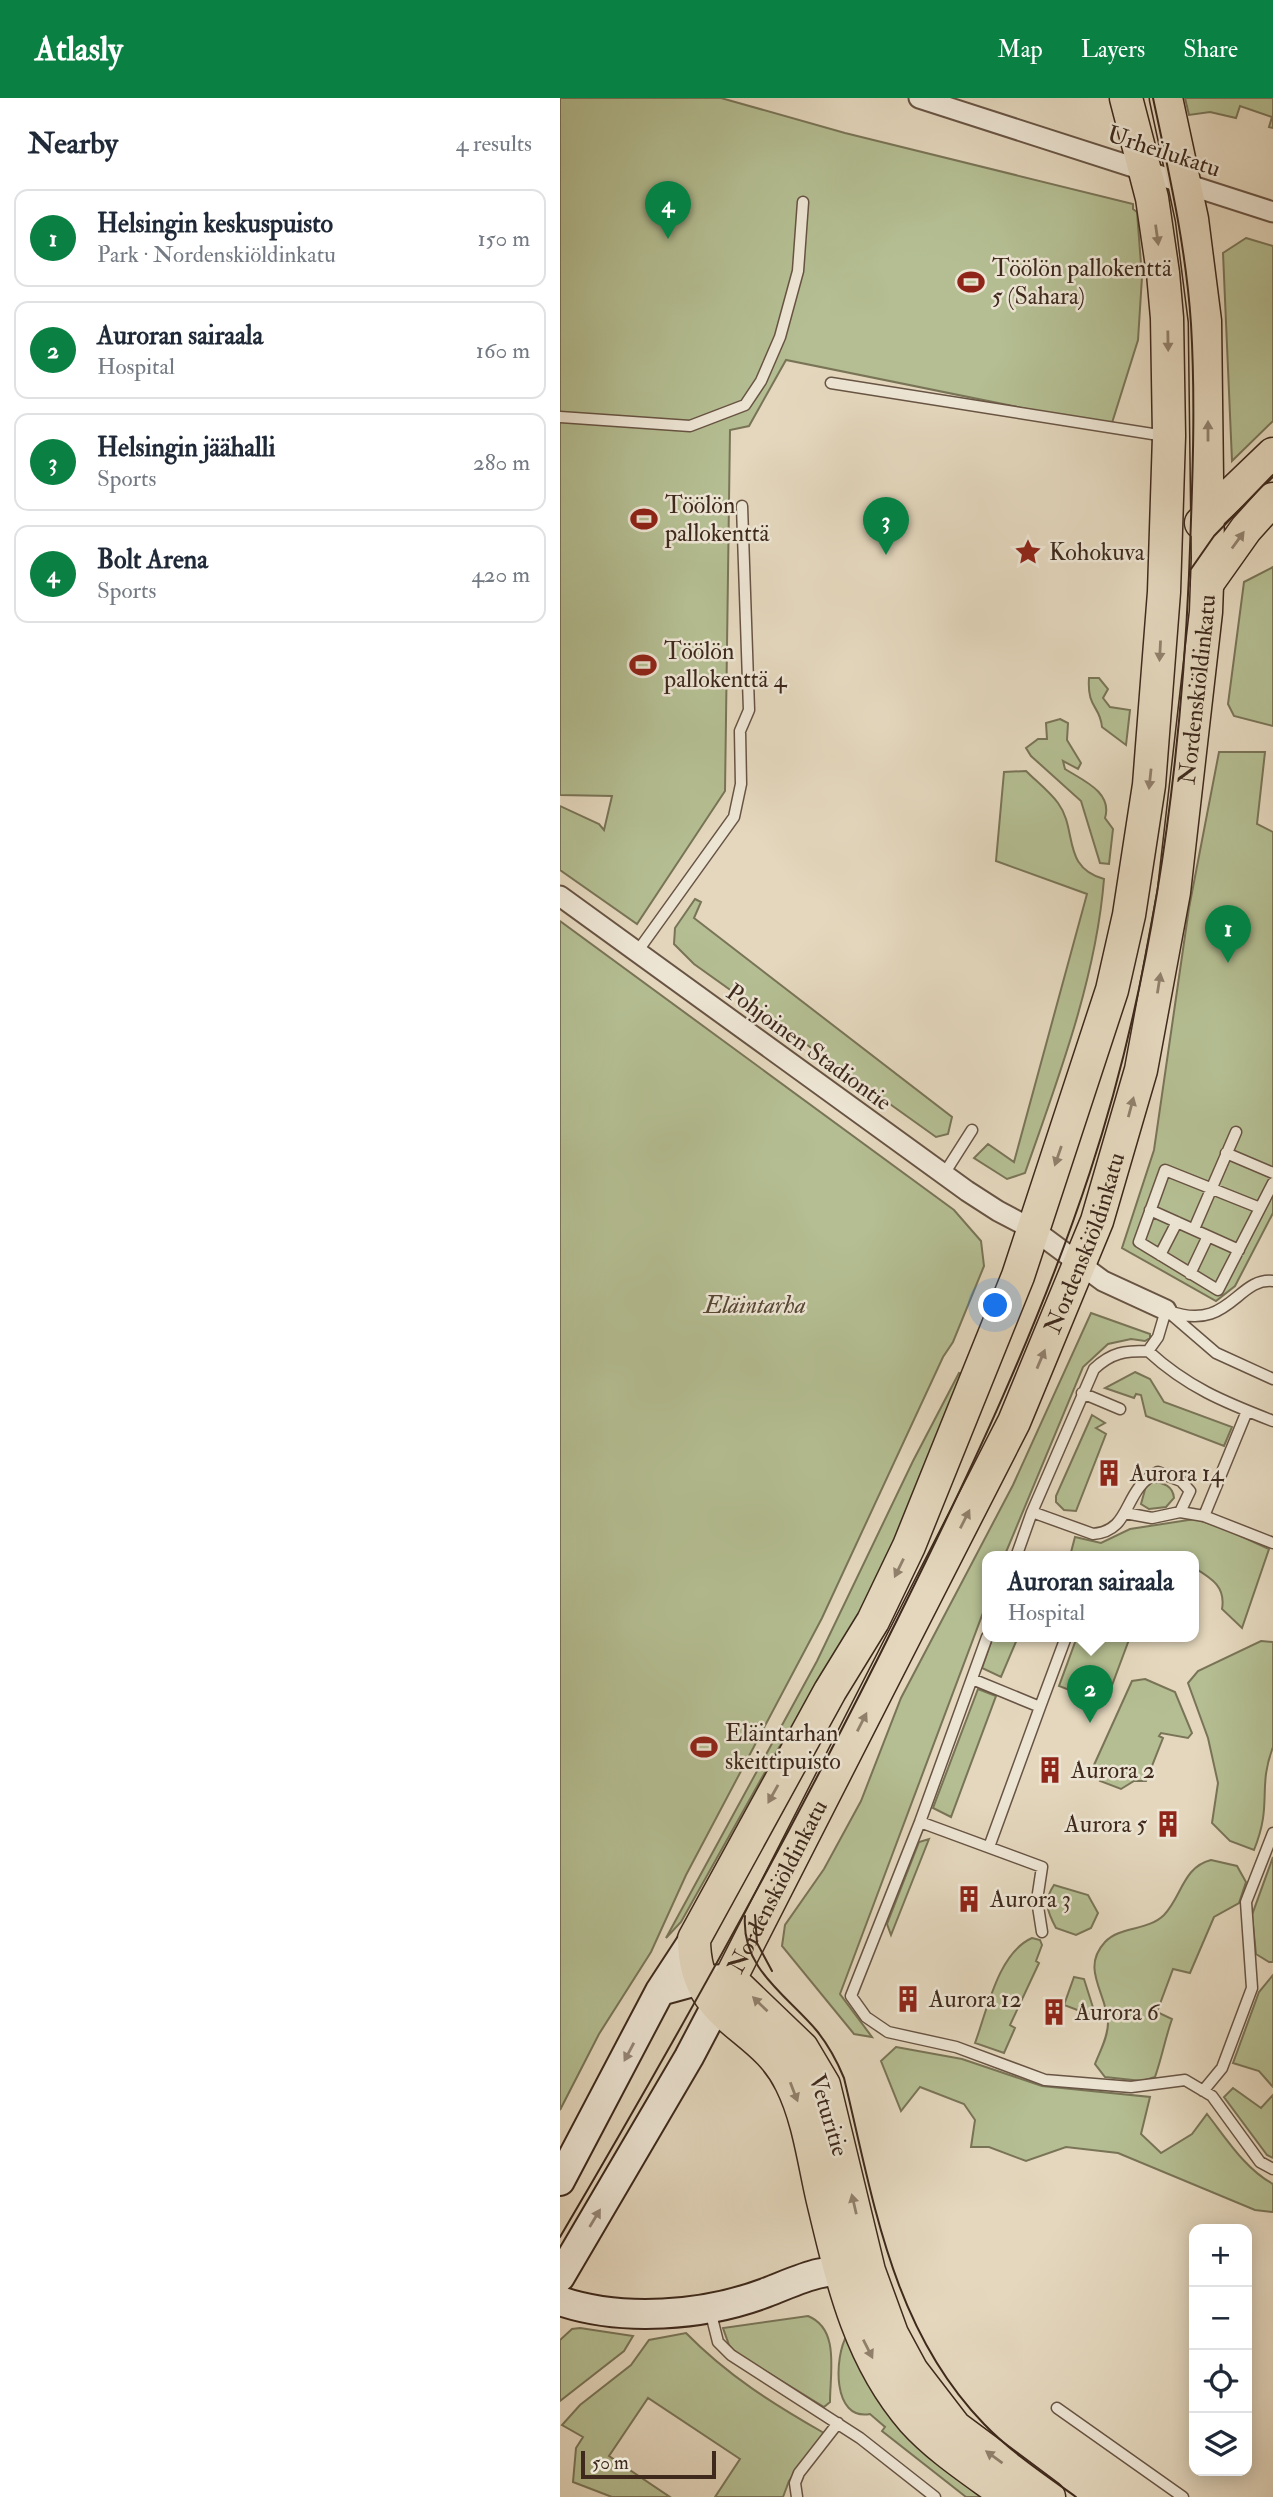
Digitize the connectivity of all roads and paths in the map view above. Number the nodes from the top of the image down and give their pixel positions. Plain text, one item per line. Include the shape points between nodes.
1 (919, 98) edge
2 (1126, 98) edge
3 (1166, 98) edge
4 (1146, 171) junction
5 (1185, 185) junction
6 (803, 202) dead end
7 (1273, 212) edge
8 (831, 383) dead end
9 (560, 418) edge
10 (1169, 436) junction
11 (1273, 454) edge
12 (1273, 499) edge
13 (742, 506) dead end
14 (1209, 513) junction
15 (1207, 584) junction
16 (1164, 592) junction
17 (560, 896) edge
18 (637, 952) junction
19 (972, 1130) dead end
20 (1236, 1132) dead end
21 (1226, 1153) junction
22 (1273, 1173) edge
23 (944, 1174) junction
24 (1273, 1184) edge
25 (1212, 1187) junction
26 (1267, 1205) edge
27 (1150, 1210) junction
28 (1177, 1222) junction
29 (1194, 1229) junction
30 (1034, 1230) junction
31 (1208, 1236) junction
32 (1239, 1250) junction
33 (1160, 1255) junction
34 (1080, 1265) junction
35 (1190, 1274) junction
36 (1273, 1281) edge
37 (1166, 1310) junction
38 (1148, 1351) junction
39 (1273, 1379) edge
40 (1082, 1393) junction
41 (1120, 1409) dead end
42 (1247, 1411) junction
43 (1273, 1421) edge
44 (1032, 1512) junction
45 (1180, 1512) junction
46 (1125, 1513) junction
47 (1204, 1516) junction
48 (1273, 1543) edge
49 (1018, 1551) edge
50 (985, 1642) edge
51 (1064, 1642) edge
52 (972, 1679) junction
53 (1040, 1707) junction
54 (920, 1822) junction
55 (1273, 1833) edge
56 (989, 1847) junction
57 (1042, 1932) dead end
58 (694, 1939) junction
59 (715, 1988) junction
60 (660, 1991) junction
61 (1203, 2091) junction
62 (1273, 2169) edge
63 (560, 2181) edge
64 (850, 2275) junction
65 (560, 2277) edge
66 (560, 2301) edge
67 (709, 2306) junction
68 (1057, 2408) dead end
69 (838, 2423) junction
70 (797, 2497) edge
71 (935, 2497) edge
72 (1009, 2497) edge
73 (1049, 2497) edge
74 (1183, 2497) edge

1 - 4 street, Urheilukatu
2 - 4 main road, Nordenskiöldinkatu
3 - 5 main road, Nordenskiöldinkatu
4 - 5 street, Urheilukatu
4 -> 10 main road, Nordenskiöldinkatu via 1167,318
5 - 7 street, Urheilukatu
14 -> 5 main road, Nordenskiöldinkatu via 1205,321
6 - 9 lane via 798,271 780,337 745,405 690,426
8 - 10 lane
10 - 16 main road, Nordenskiöldinkatu
11 - 14 main road
15 -> 12 main road
13 - 18 lane via 749,710 740,731 741,785 734,817
14 - 15 main road, Nordenskiöldinkatu
14 - 16 main road via 1177,558
34 -> 15 main road, Nordenskiöldinkatu via 1121,1144 1157,995 1193,734
16 -> 30 main road, Nordenskiöldinkatu via 1150,785 1129,915 1112,990
17 - 18 street, Pohjoinen Stadiontie
18 - 23 street, Pohjoinen Stadiontie
19 - 23 lane
20 - 21 lane
21 - 22 lane
21 - 25 lane
23 - 30 street, Pohjoinen Stadiontie via 998,1212
24 - 26 lane
25 - 26 lane
25 - 27 lane via 1165,1170
25 - 29 lane
26 - 32 lane
27 - 28 lane
27 - 33 lane via 1139,1242
28 - 29 lane
28 - 33 lane
29 - 31 lane
30 - 34 street, Pohjoinen Stadiontie
30 -> 58 main road, Nordenskiöldinkatu via 909,1546 873,1621
31 - 32 lane
31 - 35 lane
32 - 35 lane via 1218,1290
33 - 35 lane
34 - 37 street, Pohjoinen Stadiontie via 1103,1281
59 -> 34 main road, Nordenskiöldinkatu via 1014,1422
36 - 37 lane via 1267,1280 1209,1316
37 - 38 lane via 1158,1337
37 - 39 lane via 1216,1353
38 - 40 lane via 1108,1356 1094,1369
38 - 42 lane via 1196,1389
40 - 41 lane
40 - 44 lane
42 - 43 lane
42 - 47 lane
44 - 46 lane via 1093,1534 1110,1530
44 - 49 lane
45 - 46 lane via 1152,1518
45 - 46 lane via 1189,1491 1181,1481 1158,1472 1136,1487
45 - 47 lane
47 - 48 lane
50 - 52 lane
51 - 53 lane
52 - 53 lane
52 - 54 lane
53 - 56 lane
54 - 56 lane
54 - 61 lane via 851,1996 866,2017 888,2032 956,2047 1045,2080 1131,2087 1185,2080
55 - 61 lane via 1246,1902 1252,1988 1222,2068
56 - 57 lane via 1042,1867 1037,1900
58 - 59 main road via 694,1962
58 - 60 main road, Nordenskiöldinkatu
59 - 60 main road
59 - 64 main road, Veturitie via 802,2048 824,2085
65 -> 59 main road, Nordenskiöldinkatu
60 -> 63 main road, Nordenskiöldinkatu
61 - 62 lane via 1212,2096 1259,2162
64 - 67 main road via 795,2278 764,2293
64 -> 72 main road, Veturitie via 865,2344 898,2401 915,2422
73 -> 64 main road, Veturitie via 973,2442 938,2409
66 - 67 main road via 627,2315
67 - 69 lane via 715,2334 724,2349
68 - 74 lane
69 - 70 lane via 799,2473
69 - 71 lane

